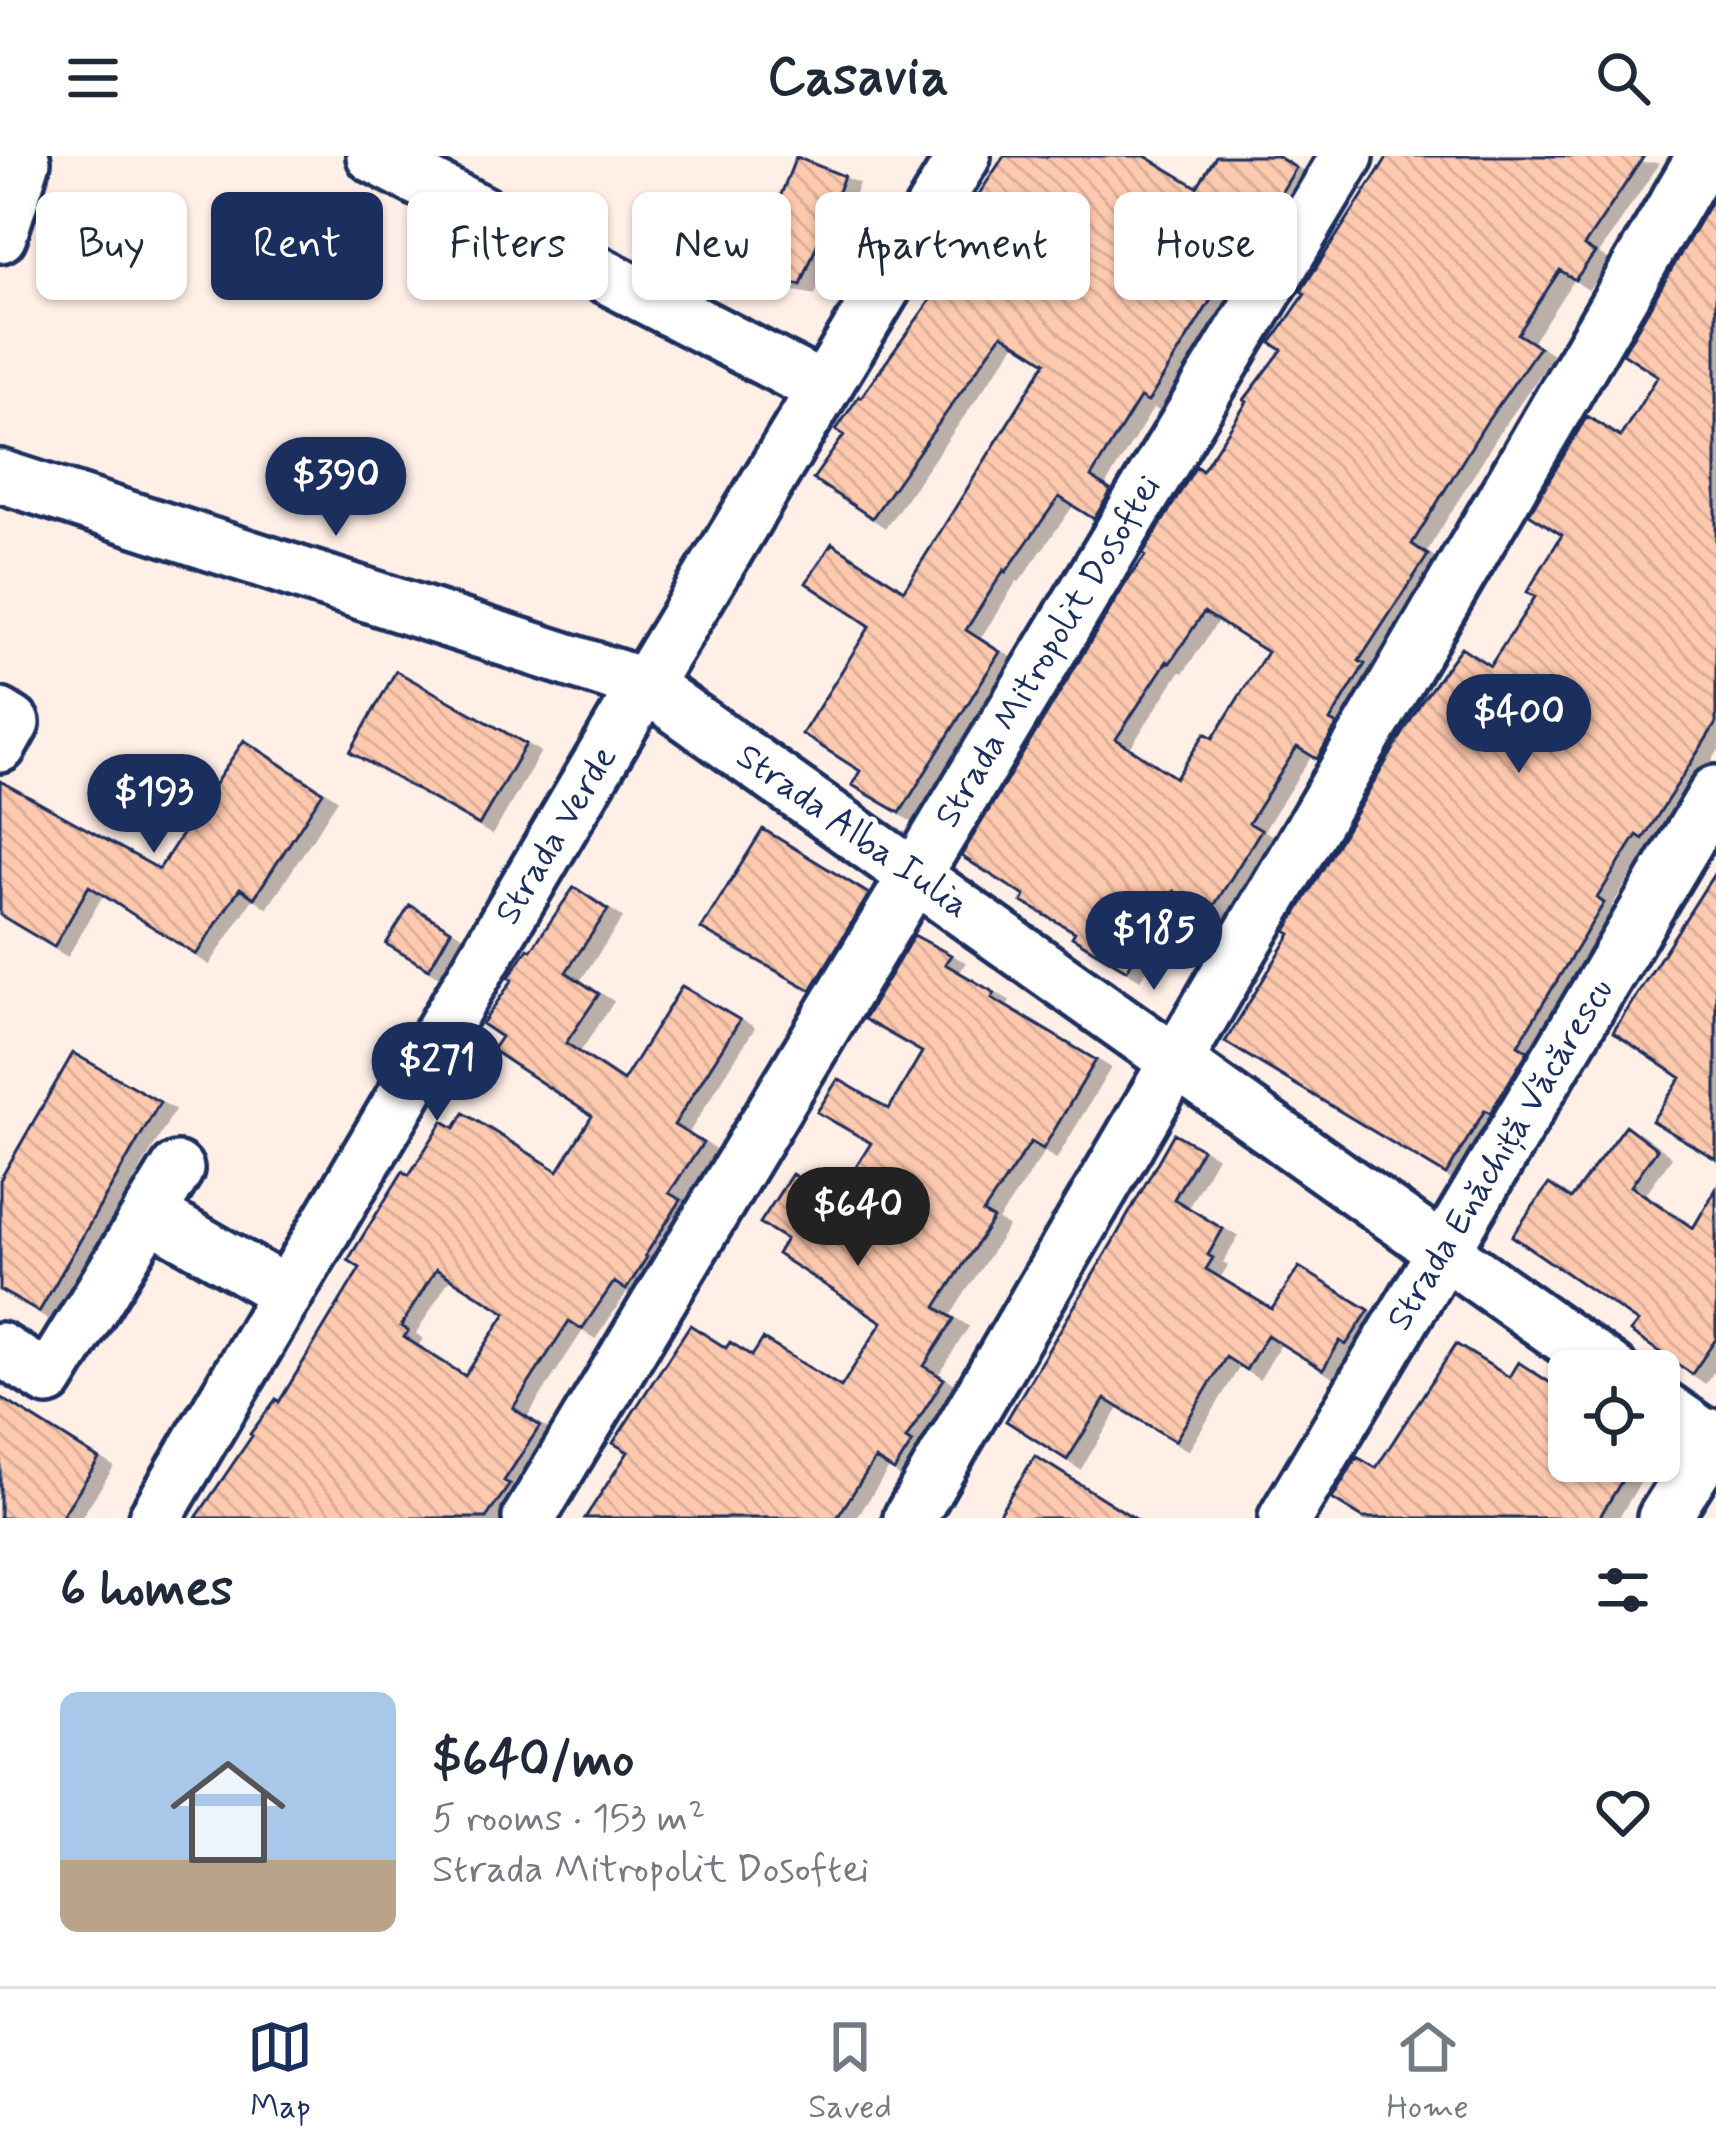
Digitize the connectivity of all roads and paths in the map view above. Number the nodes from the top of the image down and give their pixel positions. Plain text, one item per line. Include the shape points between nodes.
1 (374, 156) edge
2 (964, 156) edge
3 (1347, 156) edge
4 (1703, 156) edge
5 (21, 158) edge
6 (0, 236) edge
7 (823, 389) junction
8 (0, 476) edge
9 (645, 685) junction
10 (0, 715) edge
11 (0, 746) edge
12 (1716, 792) edge
13 (914, 876) junction
14 (1176, 1061) junction
15 (177, 1168) dead end
16 (149, 1214) junction
17 (1443, 1251) junction
18 (287, 1293) junction
19 (0, 1349) edge
20 (1582, 1350) edge
21 (1680, 1422) edge
22 (1715, 1452) edge
23 (154, 1518) edge
24 (529, 1518) edge
25 (910, 1518) edge
26 (1285, 1518) edge
27 (1664, 1518) edge

1 - 7 street
2 - 7 street, Strada Verde
3 - 13 street, Strada Mitropolit Dosoftei
4 - 14 street
5 - 6 street
7 - 9 street, Strada Verde
8 - 9 street, Strada Alba Iulia
9 - 13 street, Strada Alba Iulia
9 - 18 street, Strada Verde
10 - 11 street via 13,723
12 - 17 street, Strada Enăchiță Văcărescu
13 - 14 street, Strada Alba Iulia
13 - 24 street, Strada Mitropolit Dosoftei
14 - 17 street, Strada Alba Iulia
14 - 25 street
15 - 16 street
16 - 18 street
16 - 19 street via 48,1379
17 - 20 street, Strada Alba Iulia
17 - 26 street, Strada Enăchiță Văcărescu
18 - 23 street, Strada Verde
21 - 22 street
22 - 27 street

